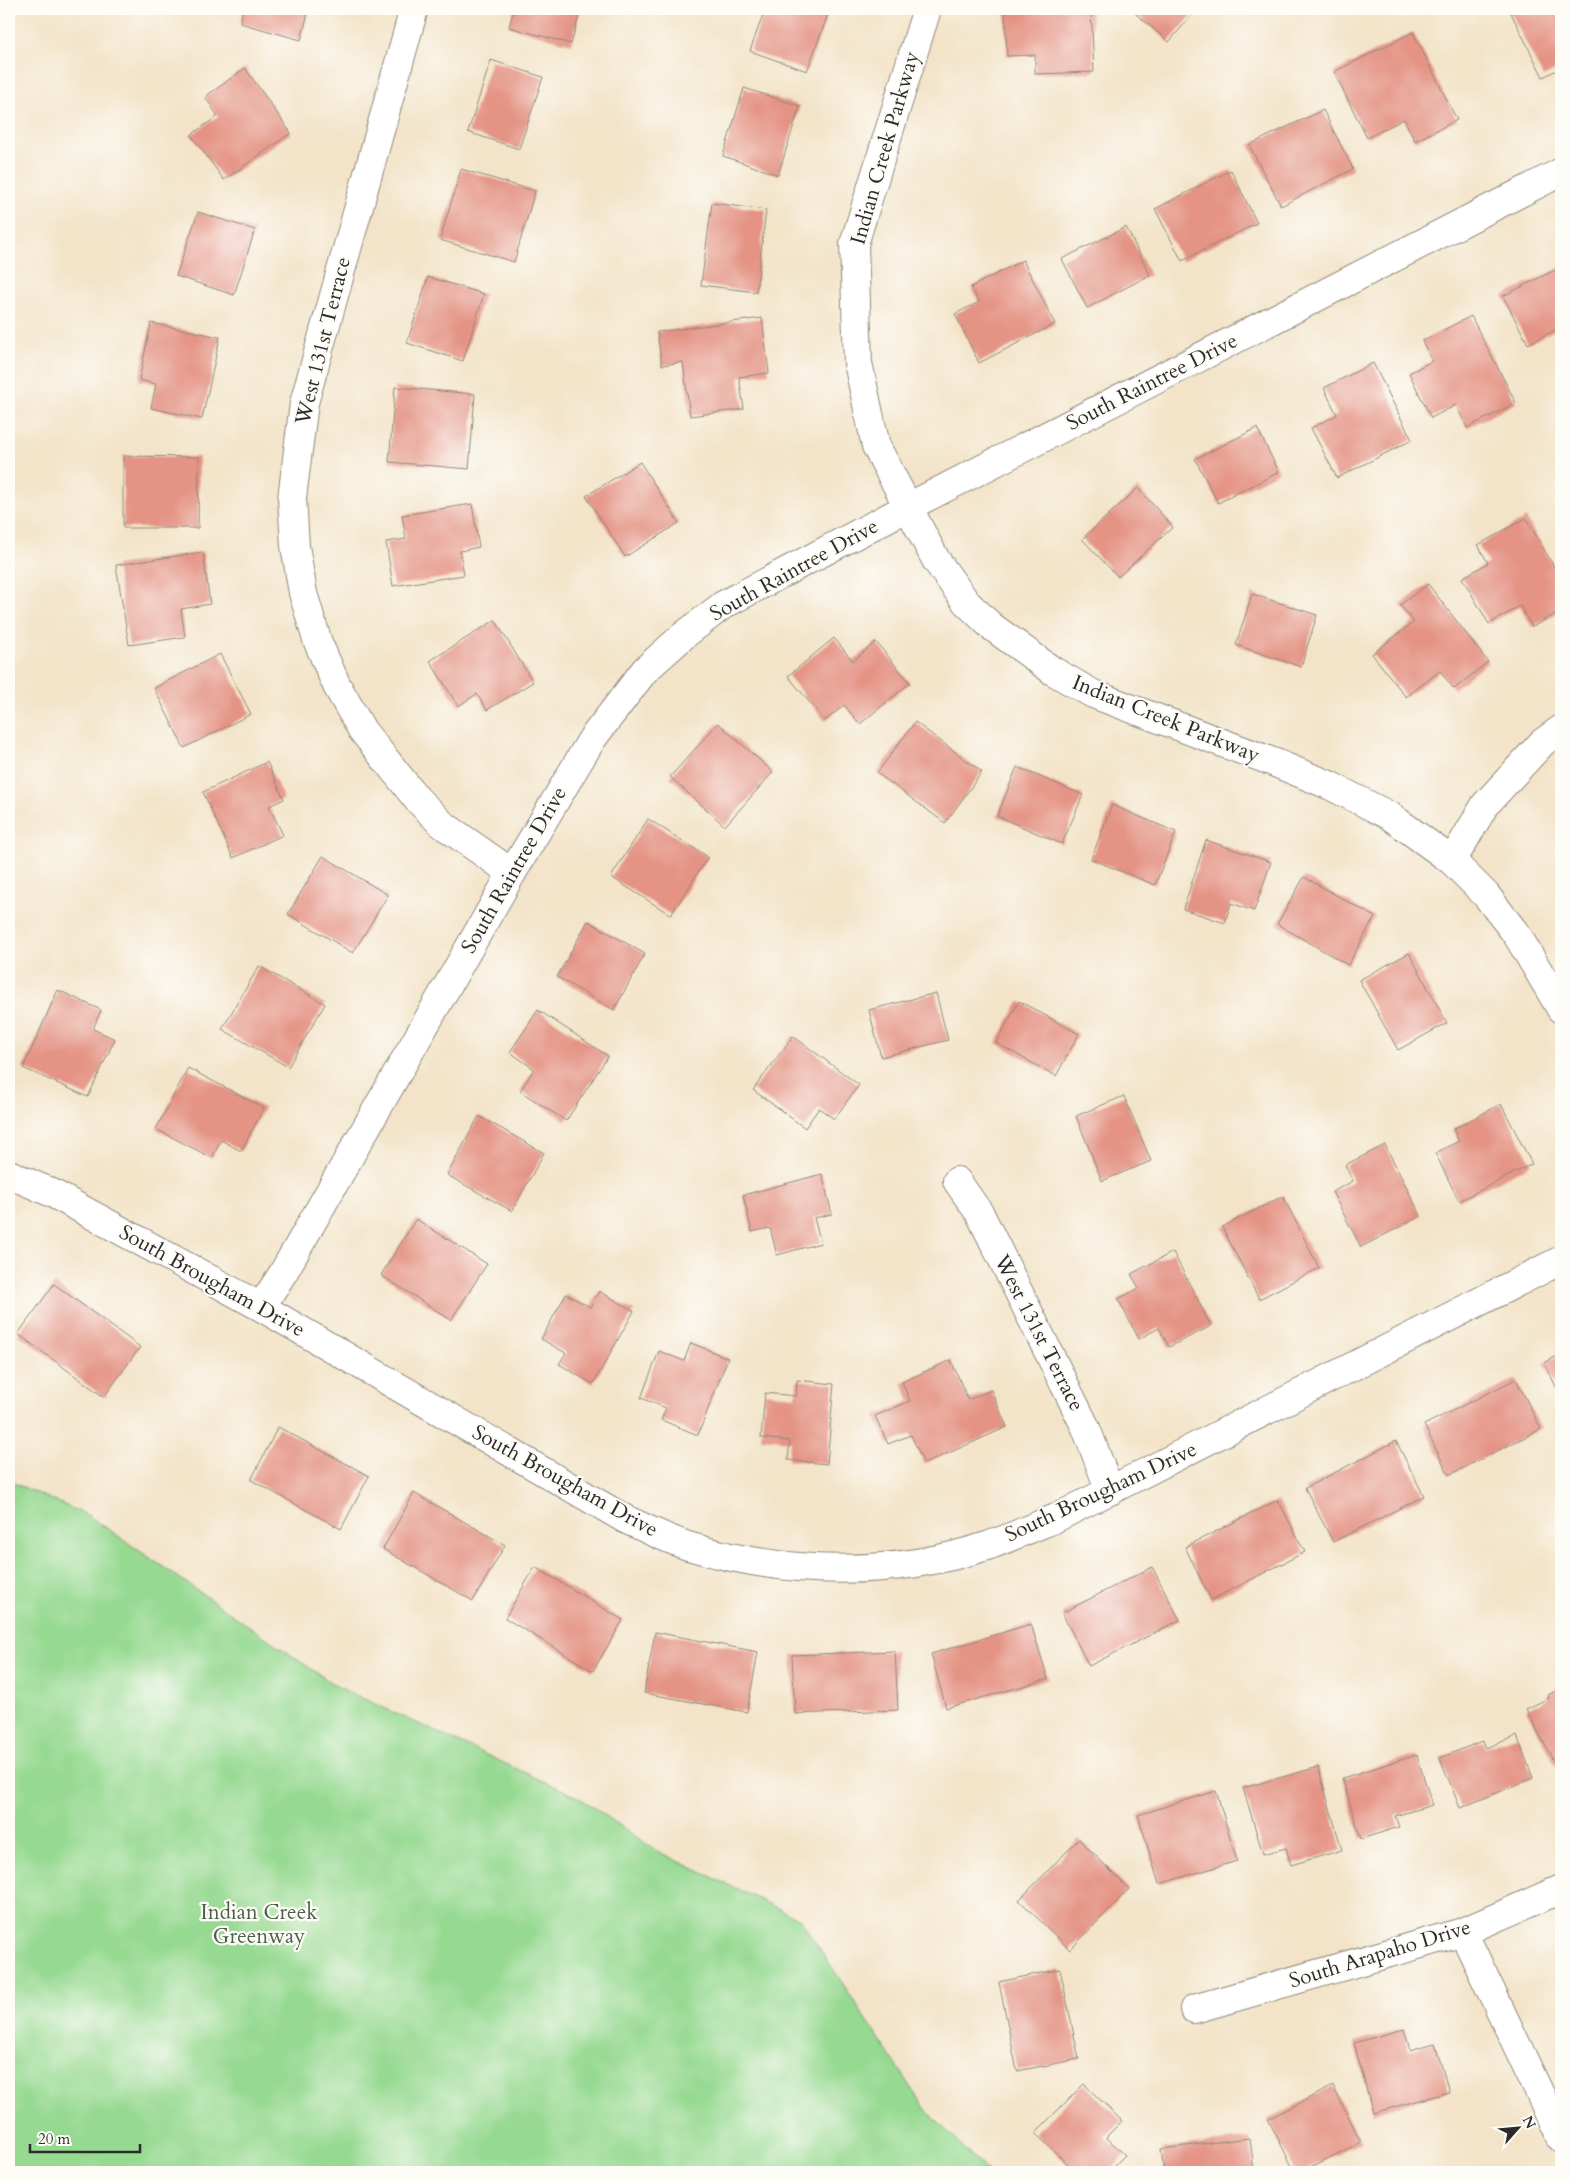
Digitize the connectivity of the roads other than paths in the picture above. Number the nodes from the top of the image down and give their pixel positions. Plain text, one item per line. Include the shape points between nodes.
1 (414, 9) edge
2 (927, 9) edge
3 (1561, 172) edge
4 (908, 508) junction
5 (1561, 729) edge
6 (1452, 861) junction
7 (512, 873) junction
8 (1561, 1008) edge
9 (9, 1174) edge
10 (957, 1181) dead end
11 (1561, 1260) edge
12 (261, 1307) junction
13 (1110, 1491) junction
14 (1561, 1889) edge
15 (1463, 1932) junction
16 (1194, 2009) dead end
17 (1561, 2138) edge

1 - 7 street, West 131st Terrace via 304,402 292,498 295,546 303,593 317,640 337,686 362,730 417,799 442,824
2 - 4 street, Indian Creek Parkway via 854,244 858,363 876,446
3 - 4 street, South Raintree Drive
4 - 6 street, Indian Creek Parkway via 936,560 966,602 991,626 1053,671 1093,694 1329,785 1390,816
4 - 7 street, South Raintree Drive via 723,605 645,670 592,739
5 - 6 street via 1542,743 1485,805
6 - 8 street, Indian Creek Parkway via 1486,895 1517,936
7 - 12 street, South Raintree Drive via 283,1274
9 - 12 street, South Brougham Drive via 52,1193
10 - 13 street, West 131st Terrace via 980,1214 1082,1419
11 - 13 street, South Brougham Drive
12 - 13 street, South Brougham Drive via 625,1519 686,1545 736,1559 787,1567 839,1570 934,1559 989,1545 1056,1518
14 - 15 street, South Arapaho Drive
15 - 16 street, South Arapaho Drive
15 - 17 street

